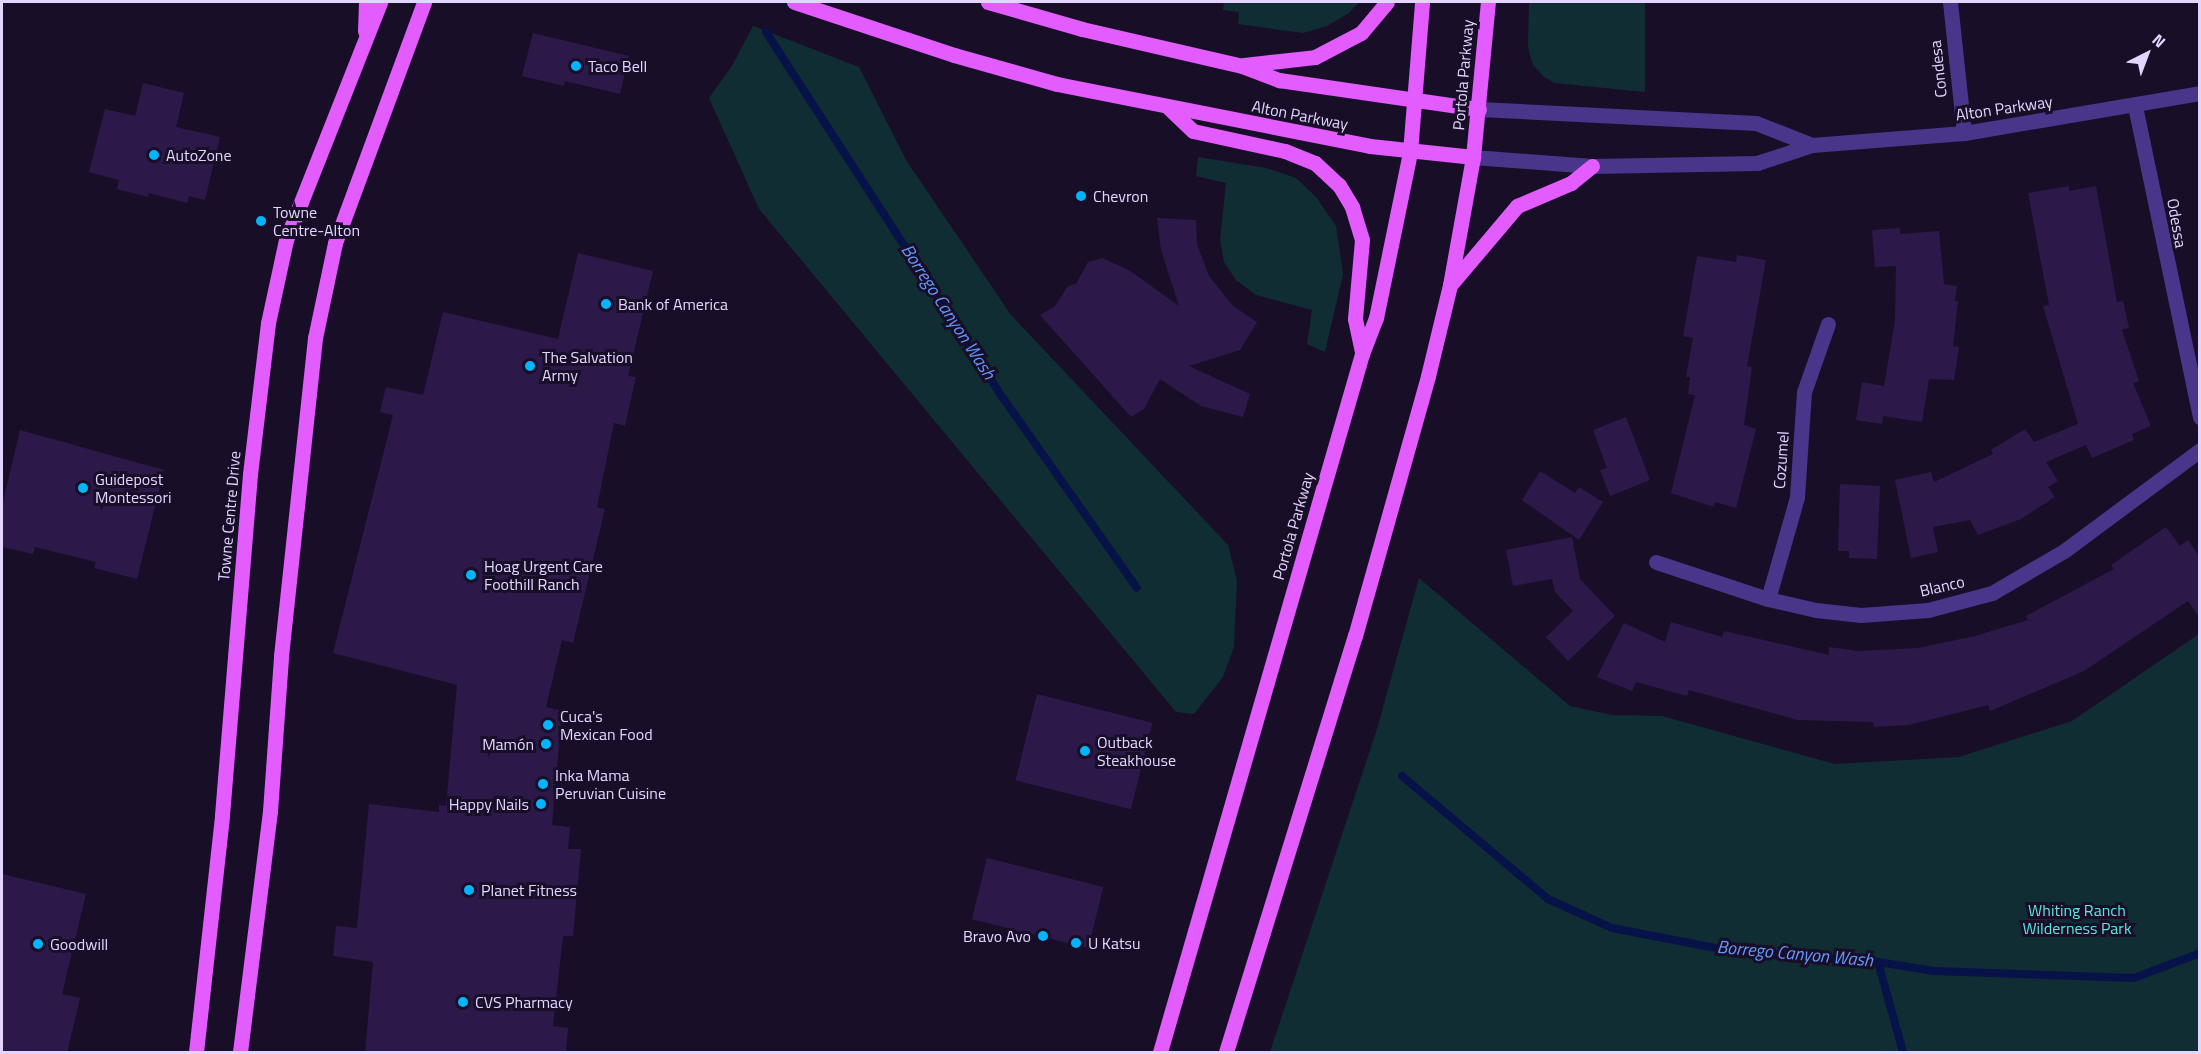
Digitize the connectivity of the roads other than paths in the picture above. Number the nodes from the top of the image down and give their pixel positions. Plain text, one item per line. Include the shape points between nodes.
1 (366, 2) edge
2 (380, 2) edge
3 (424, 2) edge
4 (794, 2) edge
5 (988, 2) edge
6 (1387, 2) edge
7 (1422, 2) edge
8 (1488, 2) edge
9 (1950, 2) edge
10 (365, 43) junction
11 (1242, 66) junction
12 (2199, 93) edge
13 (1416, 101) junction
14 (2135, 106) junction
15 (1169, 108) junction
16 (1479, 109) junction
17 (1964, 133) junction
18 (1812, 145) junction
19 (1410, 152) junction
20 (1473, 157) junction
21 (1592, 166) junction
22 (1450, 285) junction
23 (1828, 324) dead end
24 (1362, 354) junction
25 (2199, 417) edge
26 (2199, 450) edge
27 (1656, 562) dead end
28 (1768, 599) junction
29 (196, 1053) edge
30 (240, 1053) edge
31 (1160, 1053) edge
32 (1226, 1053) edge

1 - 10 main road
2 - 10 main road, Towne Centre Drive
3 - 30 main road via 335,243 315,338 282,645 270,811
4 - 15 main road, Alton Parkway via 954,55 1057,84
5 - 11 main road, Alton Parkway via 1082,29
6 - 11 main road via 1361,33 1315,57
7 - 13 main road, Portola Parkway
8 - 16 main road, Portola Parkway
9 - 17 street, Condesa
10 - 29 main road, Towne Centre Drive via 286,240 268,323 250,474 221,826
11 - 13 main road, Alton Parkway via 1279,80
12 - 14 street, Alton Parkway
13 - 16 main road, Alton Parkway
13 - 19 main road, Portola Parkway
14 - 17 street, Alton Parkway
14 - 25 street, Odessa
15 - 19 main road, Alton Parkway
15 - 24 main road via 1193,131 1286,151 1315,163 1339,185 1352,207 1362,240 1355,319
16 - 18 street, Alton Parkway via 1756,123
16 - 20 main road, Portola Parkway
17 - 18 street, Alton Parkway
18 - 21 street, Alton Parkway via 1757,163
19 - 20 main road, Alton Parkway
19 - 24 main road, Portola Parkway via 1376,318
20 - 21 street, Alton Parkway
20 - 22 main road, Portola Parkway
21 - 22 main road via 1571,183 1517,206
22 - 32 main road, Portola Parkway via 1358,624
23 - 28 street, Cozumel via 1804,393 1797,497
24 - 31 main road, Portola Parkway
26 - 28 street, Blanco via 2064,551 1992,593 1928,610 1861,615
27 - 28 street, Blanco

